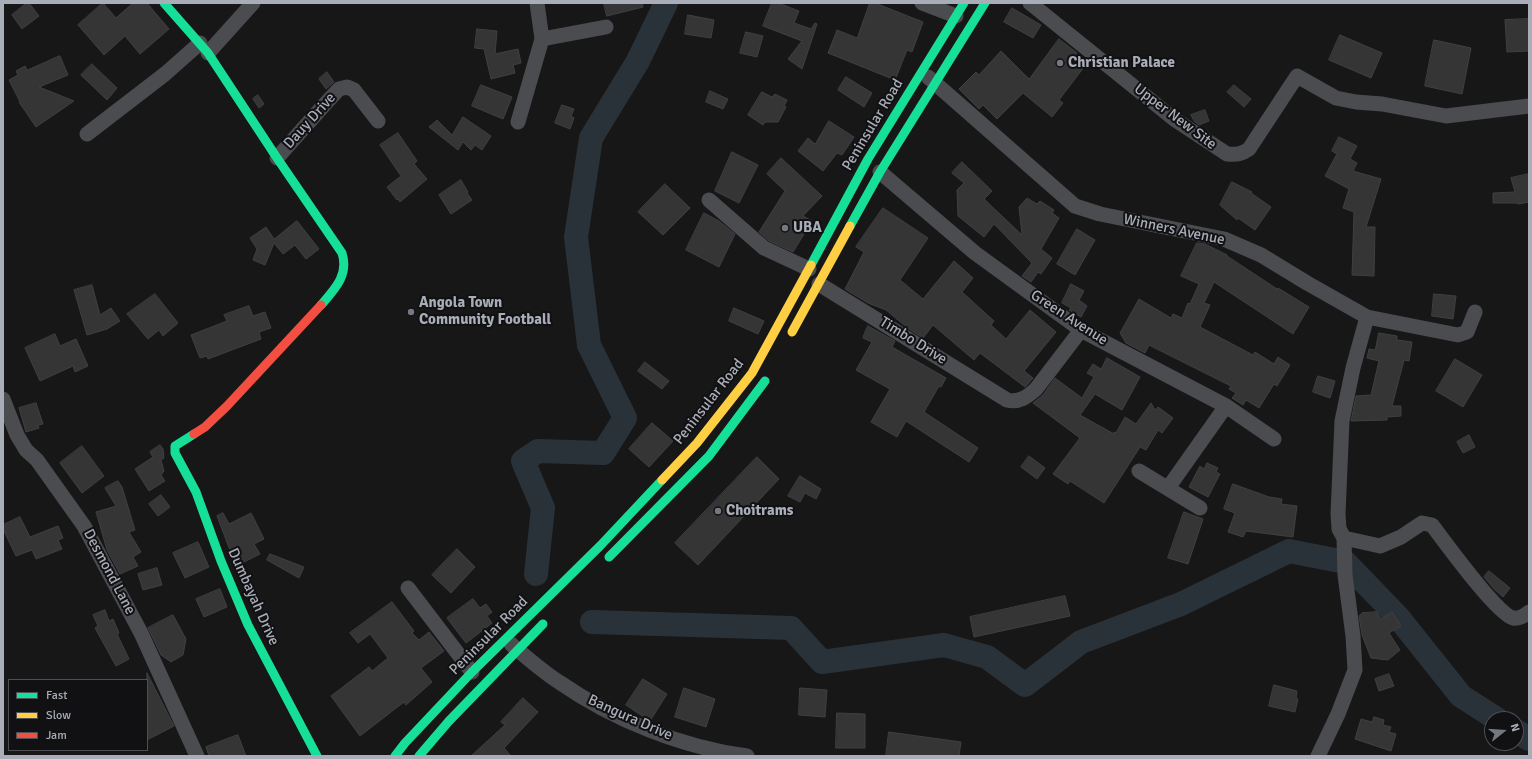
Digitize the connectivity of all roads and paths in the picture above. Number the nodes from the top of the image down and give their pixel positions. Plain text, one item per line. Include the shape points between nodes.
1 (164, 3) edge
2 (253, 3) edge
3 (537, 3) edge
4 (922, 3) edge
5 (964, 3) edge
6 (985, 3) edge
7 (1030, 3) edge
8 (956, 16) junction
9 (606, 27) dead end
10 (542, 39) junction
11 (204, 48) junction
12 (921, 72) junction
13 (936, 82) junction
14 (1529, 106) edge
15 (378, 121) dead end
16 (518, 122) dead end
17 (87, 134) dead end
18 (277, 158) junction
19 (880, 172) junction
20 (709, 200) dead end
21 (809, 269) junction
22 (819, 284) junction
23 (1475, 312) dead end
24 (1367, 317) junction
25 (1081, 330) junction
26 (788, 339) dead end
27 (769, 373) dead end
28 (3, 399) edge
29 (1226, 406) junction
30 (1274, 439) dead end
31 (1139, 471) dead end
32 (1168, 488) junction
33 (1200, 508) dead end
34 (1344, 545) junction
35 (602, 565) dead end
36 (408, 588) dead end
37 (1526, 614) edge
38 (551, 616) dead end
39 (506, 639) junction
40 (518, 649) junction
41 (472, 672) junction
42 (197, 756) edge
43 (317, 756) edge
44 (395, 756) edge
45 (419, 756) edge
46 (747, 756) edge
47 (1318, 756) edge

1 - 11 main road
2 - 11 street
3 - 10 street
4 - 8 street
5 - 8 main road, Peninsular Road
6 - 13 main road, Peninsular Road
7 - 14 street, Upper New Site via 1174,119 1227,154 1236,155 1249,149 1297,76 1336,98 1446,116
8 - 12 main road, Peninsular Road
9 - 10 street
10 - 16 street
11 - 17 street via 165,74
11 - 18 main road
12 - 13 street, Winners Avenue
12 - 21 main road, Peninsular Road via 868,158
13 - 19 main road, Peninsular Road
13 - 24 street, Winners Avenue via 1075,206 1100,214 1224,239 1261,255
15 - 18 street, Dauy Drive via 354,90 347,87 339,89
18 - 43 main road, Dumbayah Drive via 342,253 345,262 344,274 337,287 227,406 205,427 174,446 180,464 196,492 248,625
19 - 22 main road, Peninsular Road
19 - 25 street, Green Avenue via 975,253
20 - 21 street via 764,248
21 - 39 main road, Peninsular Road via 752,373 697,443 600,546
22 - 25 street, Timbo Drive via 1014,402 1028,397
22 - 26 main road, Peninsular Road
23 - 24 street, Winners Avenue via 1467,332 1458,335
24 - 34 street via 1342,421 1338,514
25 - 29 street, Green Avenue
27 - 35 main road, Peninsular Road via 709,456
28 - 42 street, Desmond Lane via 17,435 26,450 37,460 84,526 141,633
29 - 30 street, Green Avenue
29 - 32 street
31 - 32 street
32 - 33 street
34 - 37 street via 1380,546 1401,537 1422,523 1432,525 1500,608 1513,618
34 - 47 street via 1355,670
36 - 41 street
38 - 40 main road, Peninsular Road
39 - 40 street, Bangura Drive
39 - 41 main road, Peninsular Road
40 - 45 main road, Peninsular Road
40 - 46 street, Bangura Drive via 558,682 608,711 650,731 704,748
41 - 44 main road, Peninsular Road

